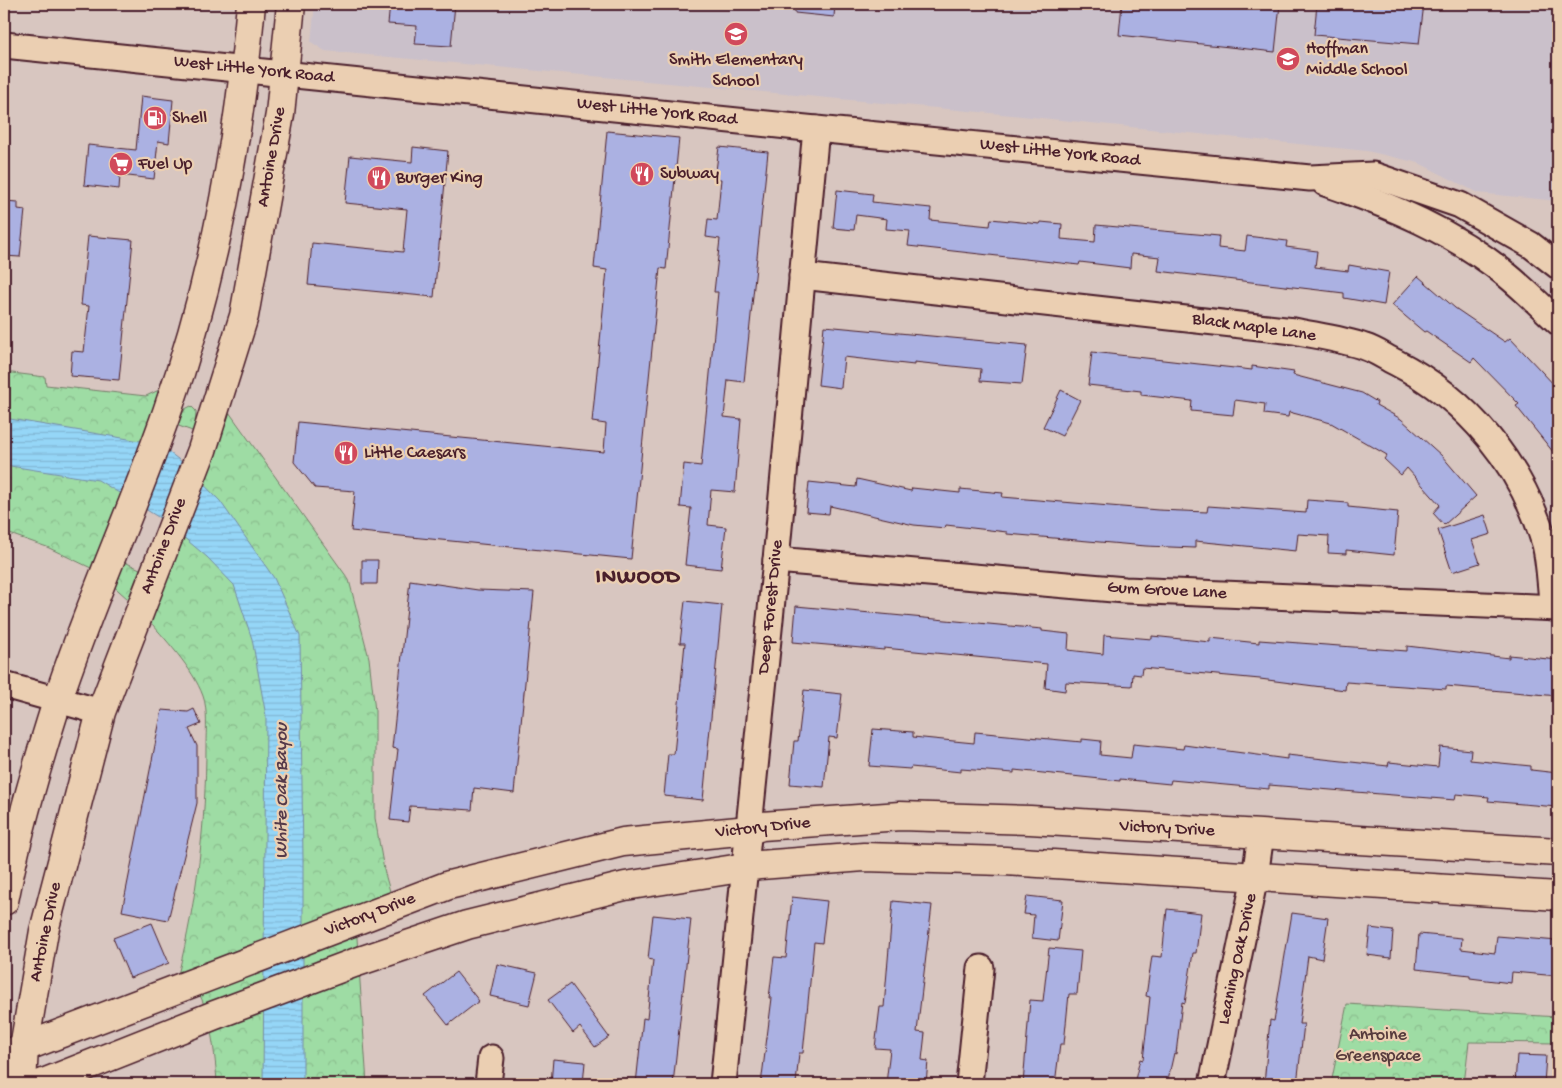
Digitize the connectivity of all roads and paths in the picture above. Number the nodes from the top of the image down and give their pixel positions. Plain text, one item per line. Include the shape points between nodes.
1 (251, 4) edge
2 (291, 4) edge
3 (4, 45) edge
4 (245, 69) junction
5 (284, 73) junction
6 (816, 129) junction
7 (1371, 187) junction
8 (1494, 224) junction
9 (1476, 254) junction
10 (1558, 266) edge
11 (802, 276) junction
12 (1558, 322) edge
13 (776, 560) junction
14 (1555, 608) edge
15 (4, 685) edge
16 (58, 700) junction
17 (101, 712) junction
18 (749, 830) junction
19 (1261, 834) junction
20 (1558, 852) edge
21 (744, 868) junction
22 (1255, 877) junction
23 (448, 886) junction
24 (1558, 896) edge
25 (4, 901) edge
26 (468, 925) junction
27 (981, 968) dead end
28 (14, 1051) edge
29 (491, 1058) dead end
30 (22, 1084) edge
31 (41, 1084) edge
32 (488, 1084) edge
33 (724, 1084) edge
34 (969, 1084) edge
35 (1212, 1084) edge

1 - 4 main road
2 - 5 main road, Antoine Drive
3 - 4 street, West Little York Road
4 - 5 street, West Little York Road
4 - 16 main road via 217,239 192,335 159,433
5 - 6 street, West Little York Road
5 - 17 main road, Antoine Drive via 280,114 244,316 202,450
6 - 7 street, West Little York Road via 1310,178
6 - 11 street, Deep Forest Drive
7 - 8 street, West Little York Road via 1460,205
7 - 9 street, West Little York Road
8 - 9 street
8 - 10 street, West Little York Road via 1531,244
9 - 12 street, West Little York Road via 1507,275
11 - 13 street, Deep Forest Drive
11 - 14 street, Black Maple Lane via 1294,331 1366,347 1417,373 1452,398 1493,442 1513,471 1534,513 1545,546
13 - 14 street, Gum Grove Lane via 1125,590
13 - 18 street, Deep Forest Drive
15 - 16 street
16 - 17 street
16 - 25 main road via 17,835
17 - 28 main road, Antoine Drive
18 - 19 main road, Victory Drive via 762,826 900,816
18 - 21 street, Deep Forest Drive
18 - 23 main road, Victory Drive via 623,842
19 - 20 main road, Victory Drive
19 - 22 street, Leaning Oak Drive
21 - 22 main road, Victory Drive via 760,864 864,857 1005,861
21 - 26 main road, Victory Drive via 625,886
21 - 33 street, Deep Forest Drive
22 - 24 main road, Victory Drive
22 - 35 street, Leaning Oak Drive
23 - 26 main road
23 - 28 main road, Victory Drive
26 - 31 main road, Victory Drive via 215,1015
27 - 34 street
28 - 30 main road, Antoine Drive
29 - 32 street

